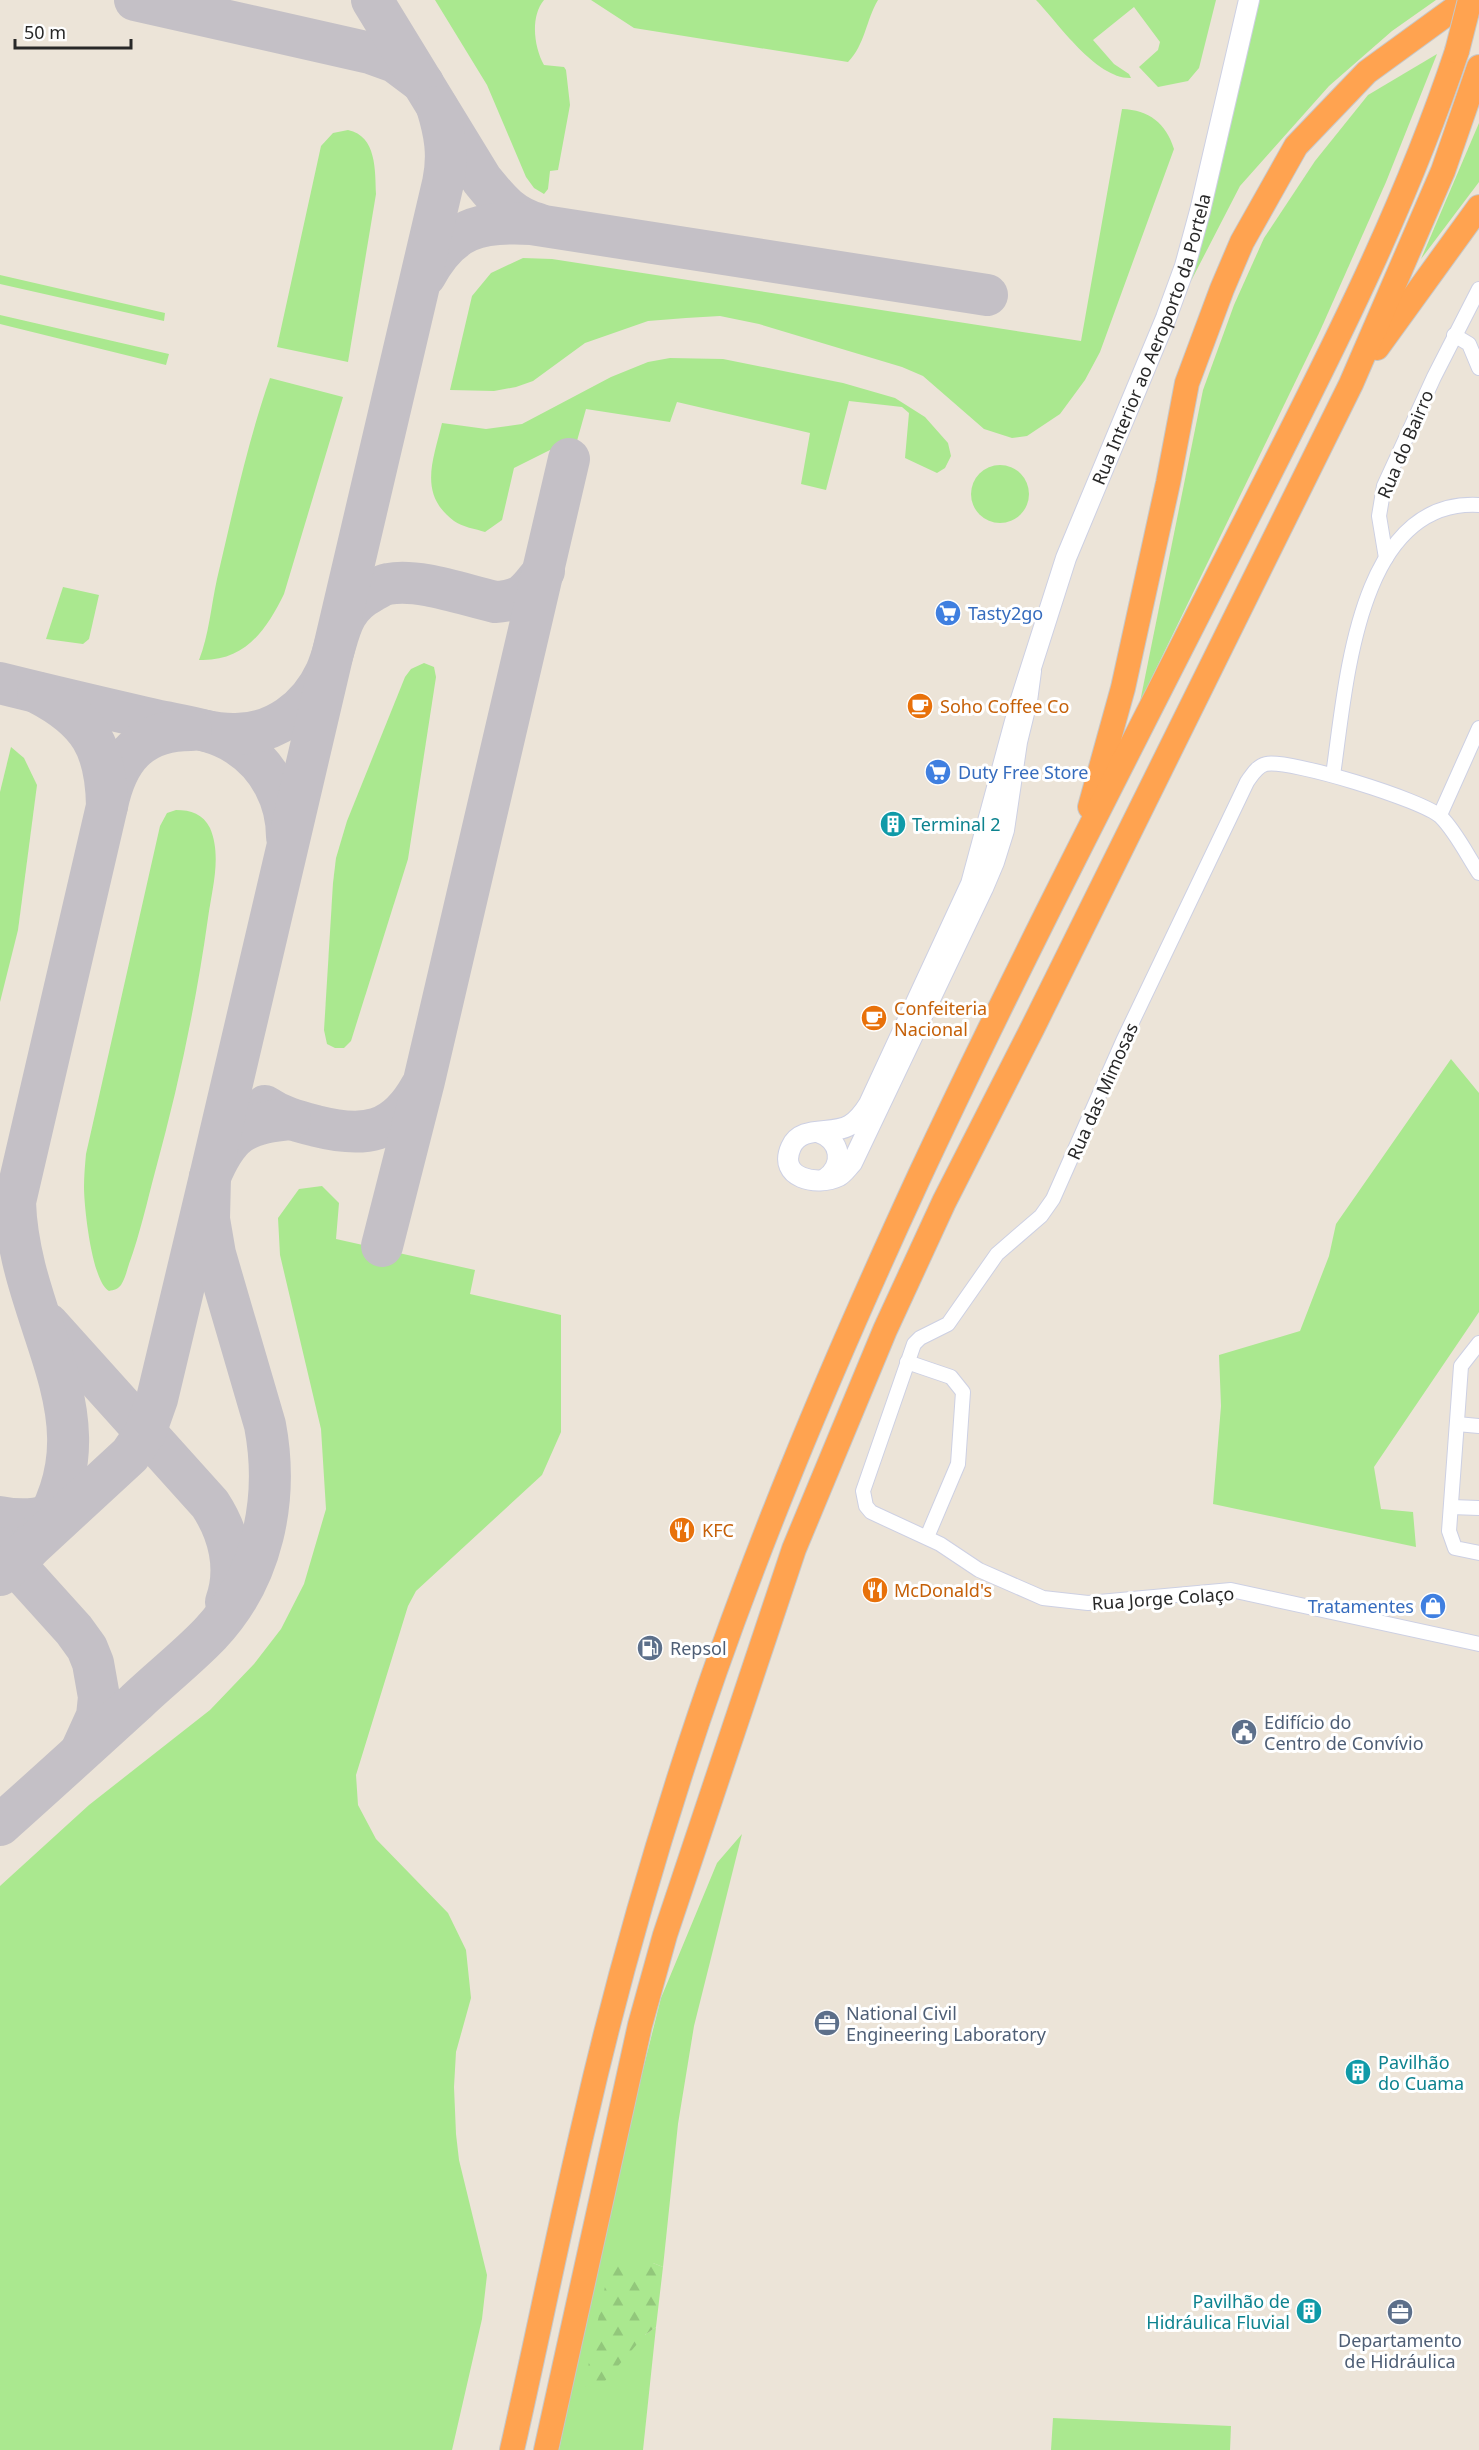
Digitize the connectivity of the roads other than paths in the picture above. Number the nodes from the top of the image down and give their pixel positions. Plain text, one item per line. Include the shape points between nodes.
1 (1249, 0) edge
2 (1468, 0) edge
3 (1478, 0) edge
4 (1436, 23) junction
5 (1479, 67) edge
6 (1479, 207) edge
7 (1479, 289) edge
8 (1454, 335) junction
9 (1479, 369) edge
10 (1352, 384) junction
11 (1479, 505) edge
12 (1386, 558) junction
13 (1031, 671) junction
14 (1478, 731) edge
15 (1333, 775) junction
16 (1440, 815) junction
17 (1074, 860) junction
18 (1479, 873) edge
19 (818, 1132) junction
20 (825, 1179) junction
21 (1479, 1343) edge
22 (908, 1362) junction
23 (1457, 1424) junction
24 (1479, 1426) edge
25 (866, 1506) joint
26 (1451, 1507) junction
27 (1479, 1508) edge
28 (927, 1537) junction
29 (1479, 1553) edge
30 (1479, 1644) edge
31 (512, 2450) edge
32 (546, 2450) edge

1 - 13 street, Rua Interior ao Aeroporto da Portela via 1185,266 1066,558
2 - 4 highway
2 - 17 highway, bridge via 1457,51 1436,113 1360,290
3 - 4 highway
4 - 17 highway via 1367,72 1296,146 1238,252 1187,383 1123,688
5 - 10 highway via 1443,171
6 - 10 highway
7 - 8 street, Rua do Bairro
8 - 9 street via 1469,344
8 - 12 street, Rua do Bairro via 1384,486 1378,516
10 - 32 highway via 944,1202 885,1329 794,1548 665,1935 640,2025
11 - 12 street via 1462,504 1432,512 1402,534
12 - 15 street via 1349,657
13 - 19 street via 971,884 879,1087 849,1126
13 - 20 street via 1004,830 994,862 859,1152 845,1171
14 - 16 street
15 - 16 street
15 - 22 street, Rua das Mimosas via 1265,764 1247,782 1123,1041 1053,1199 1041,1216 997,1254 948,1324 914,1344
16 - 18 street
17 - 31 highway via 920,1175 808,1425 763,1536 661,1839 610,2016
19 - 20 street via 831,1139 838,1153 836,1168
19 - 20 street via 795,1140 790,1164 807,1181
21 - 23 street via 1461,1366
22 - 25 street, Rua das Mimosas via 863,1491
22 - 28 street via 951,1377 963,1392 958,1464
23 - 24 street
23 - 26 street
25 - 28 street, Rua Jorge Colaço via 879,1516
26 - 27 street
26 - 29 street via 1449,1531 1455,1548
28 - 30 street, Rua Jorge Colaço via 979,1570 1043,1598 1088,1603 1231,1590

